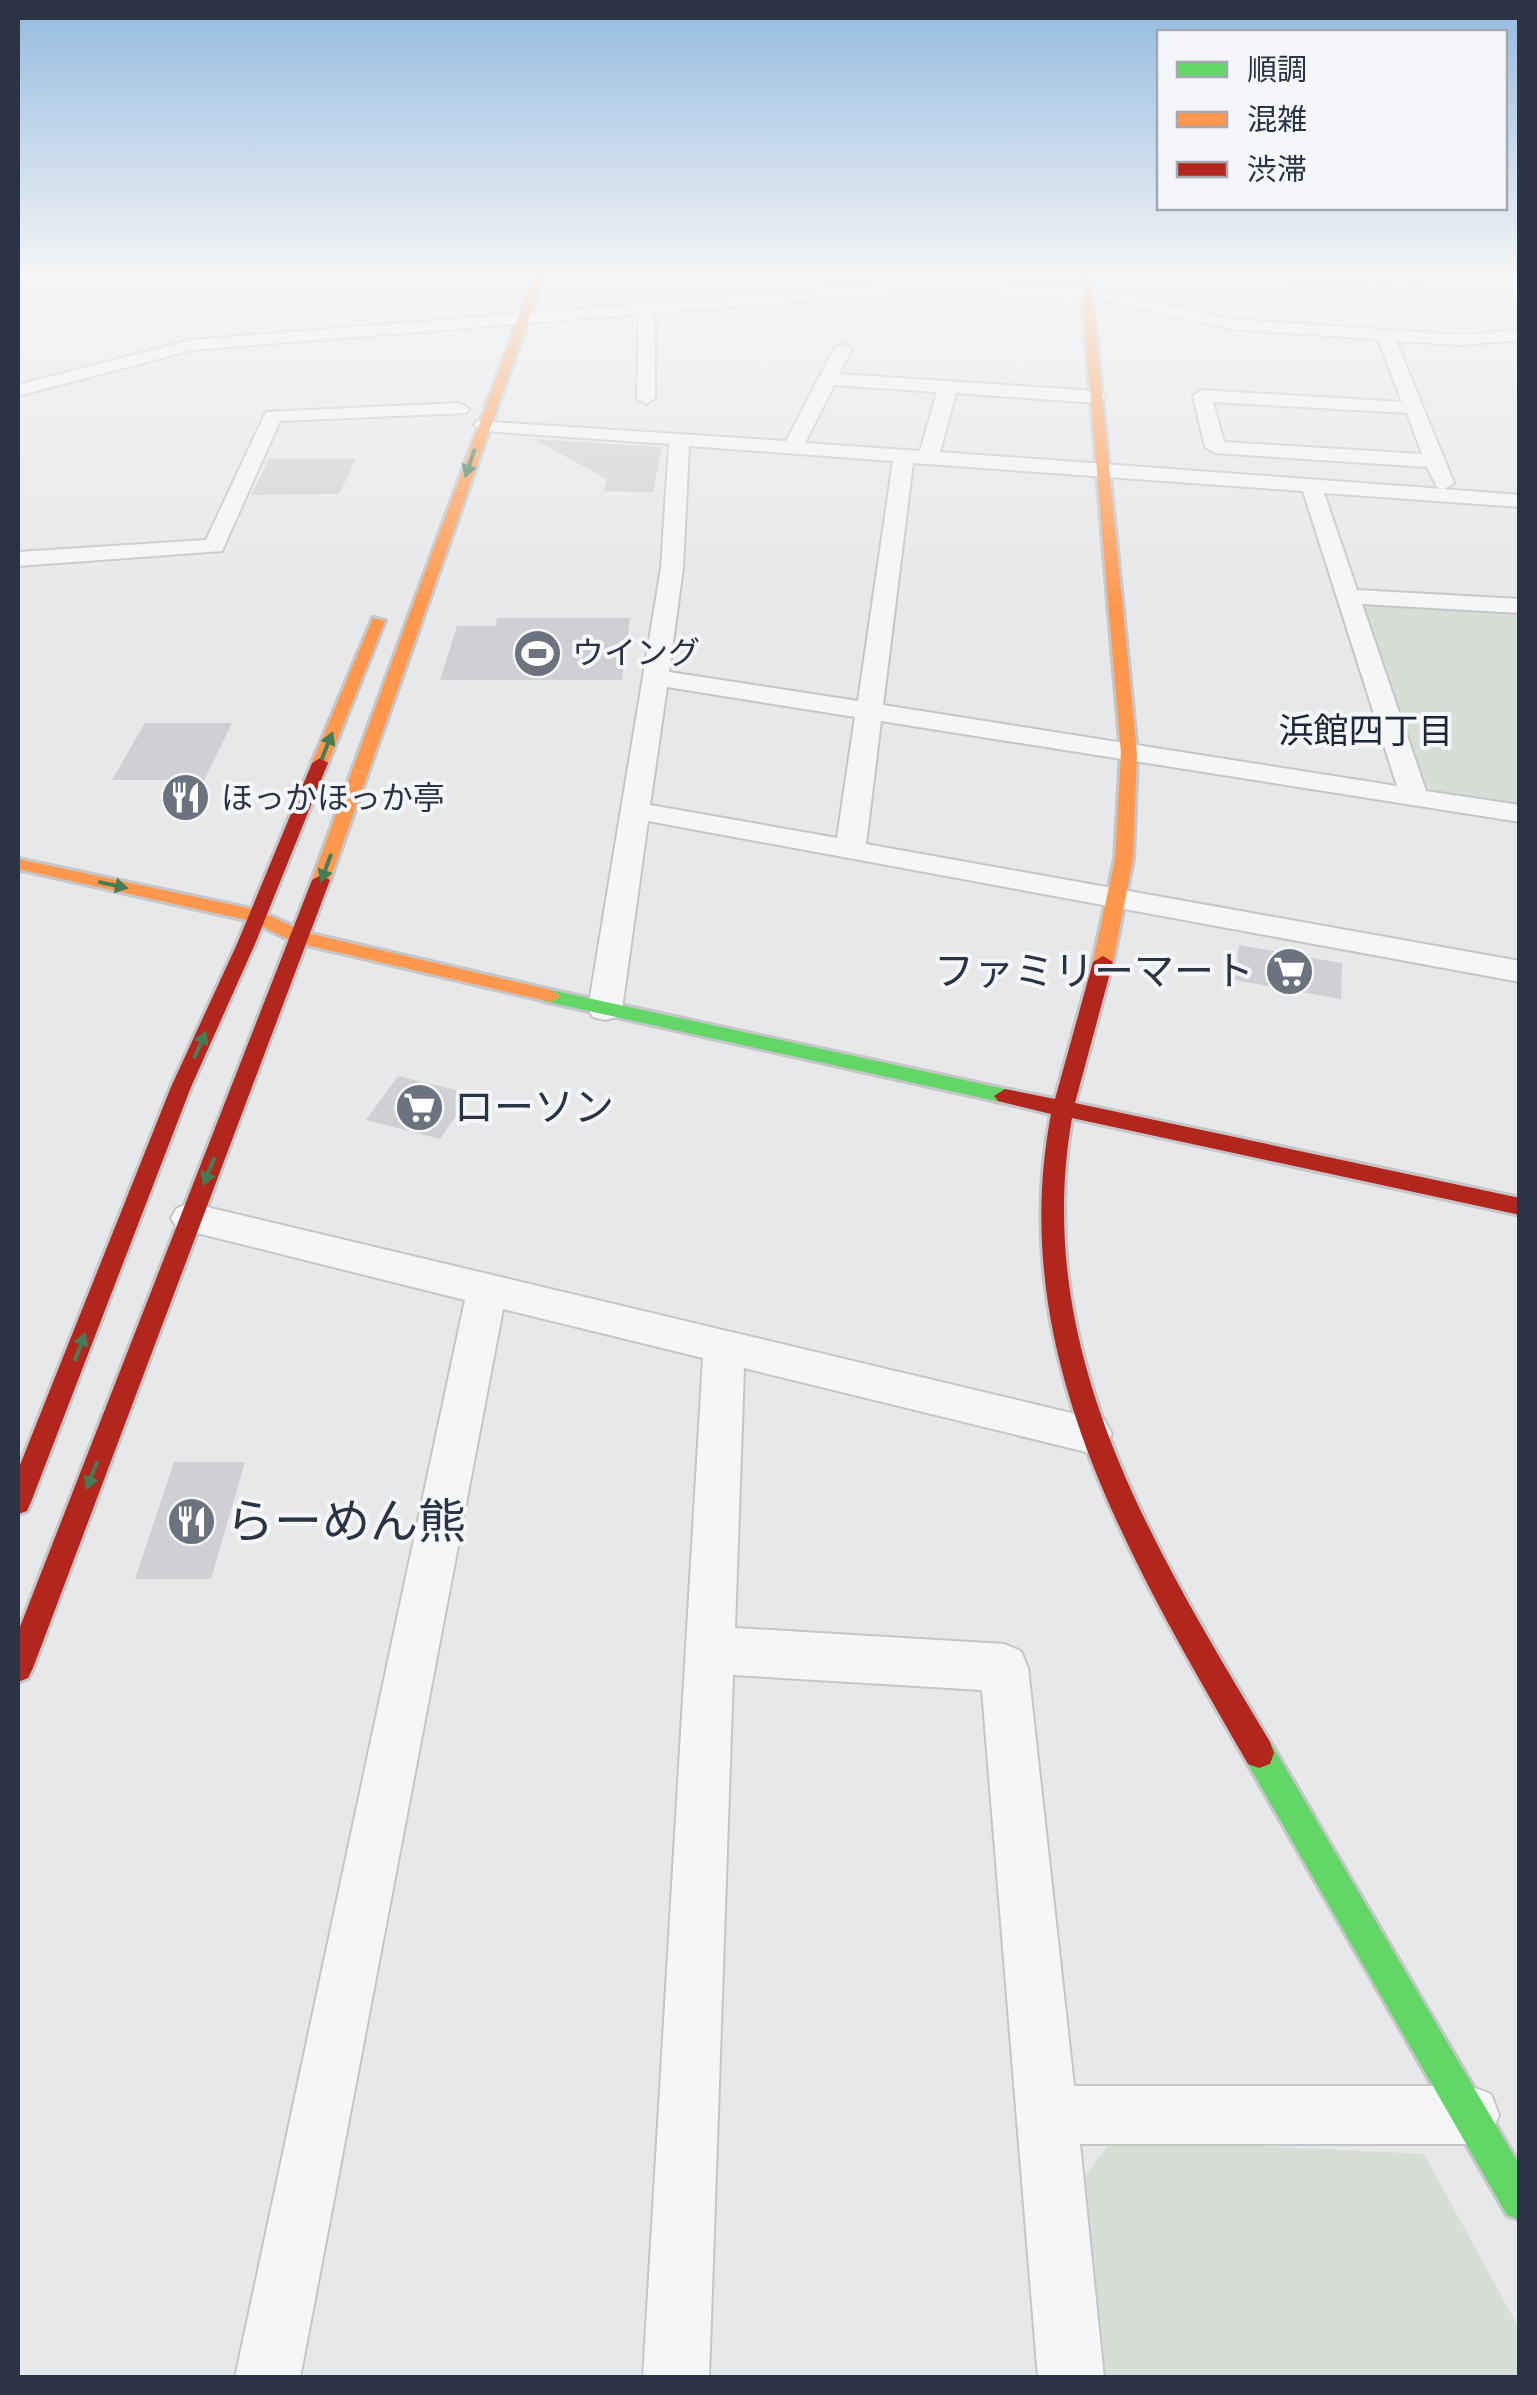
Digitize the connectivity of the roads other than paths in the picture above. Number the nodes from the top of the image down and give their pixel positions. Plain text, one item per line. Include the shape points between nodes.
1 (468, 385) edge
2 (499, 385) edge
3 (646, 385) edge
4 (826, 385) edge
5 (927, 385) edge
6 (1095, 385) edge
7 (1406, 385) edge
8 (948, 386) junction
9 (1096, 397) junction
10 (646, 398) dead end
11 (1415, 408) junction
12 (459, 410) junction
13 (484, 426) junction
14 (679, 438) junction
15 (447, 440) dead end
16 (793, 447) junction
17 (916, 457) junction
18 (1436, 461) junction
19 (1102, 470) junction
20 (1311, 485) junction
21 (1450, 496) junction
22 (1516, 507) edge
23 (18, 559) edge
24 (1346, 596) junction
25 (387, 598) dead end
26 (1520, 606) edge
27 (654, 677) junction
28 (867, 711) junction
29 (1129, 752) junction
30 (1414, 796) junction
31 (638, 810) junction
32 (1520, 814) edge
33 (850, 851) junction
34 (18, 864) edge
35 (1120, 901) junction
36 (257, 916) junction
37 (301, 938) junction
38 (237, 942) junction
39 (1520, 972) edge
40 (605, 1008) junction
41 (1062, 1108) junction
42 (1520, 1207) edge
43 (190, 1218) junction
44 (487, 1290) junction
45 (724, 1348) junction
46 (1090, 1434) junction
47 (18, 1502) edge
48 (710, 1650) junction
49 (18, 1668) edge
50 (1048, 2115) junction
51 (1470, 2115) junction
52 (1520, 2202) edge
53 (267, 2378) edge
54 (676, 2378) edge
55 (1071, 2378) edge

1 - 12 street
2 - 13 street
3 - 10 street
4 - 16 street
5 - 8 street
6 - 9 street
7 - 11 street
8 - 9 street
8 - 17 street
9 - 19 street
11 - 18 street
11 - 18 street via 1202,396 1214,447
12 - 15 street
12 - 23 street via 273,416 214,546
13 - 14 street
13 -> 37 street
14 - 16 street
14 - 27 street via 672,568
16 - 17 street
17 - 19 street
17 - 28 street
18 - 21 street
19 - 20 street
19 - 29 street
20 - 21 street
20 - 24 street
21 - 22 street
24 - 26 street
24 - 30 street
36 -> 25 street
27 - 28 street
27 - 31 street
28 - 29 street
28 - 33 street
29 - 30 street
29 - 35 street
30 - 32 street
31 - 33 street
31 - 40 street
33 - 35 street
34 -> 36 street
35 - 39 street
35 - 41 street
36 - 37 street
36 - 38 street
37 - 38 street
37 - 40 street
37 -> 43 street
47 -> 38 street
40 - 41 street
41 - 42 street
41 - 46 street via 1051,1205 1054,1268
43 - 44 street
43 -> 49 street
44 - 45 street
44 - 53 street
45 - 46 street
45 - 48 street
46 - 51 street via 1151,1568
48 - 50 street via 1004,1668
48 - 54 street
50 - 51 street
50 - 55 street
51 - 52 street

